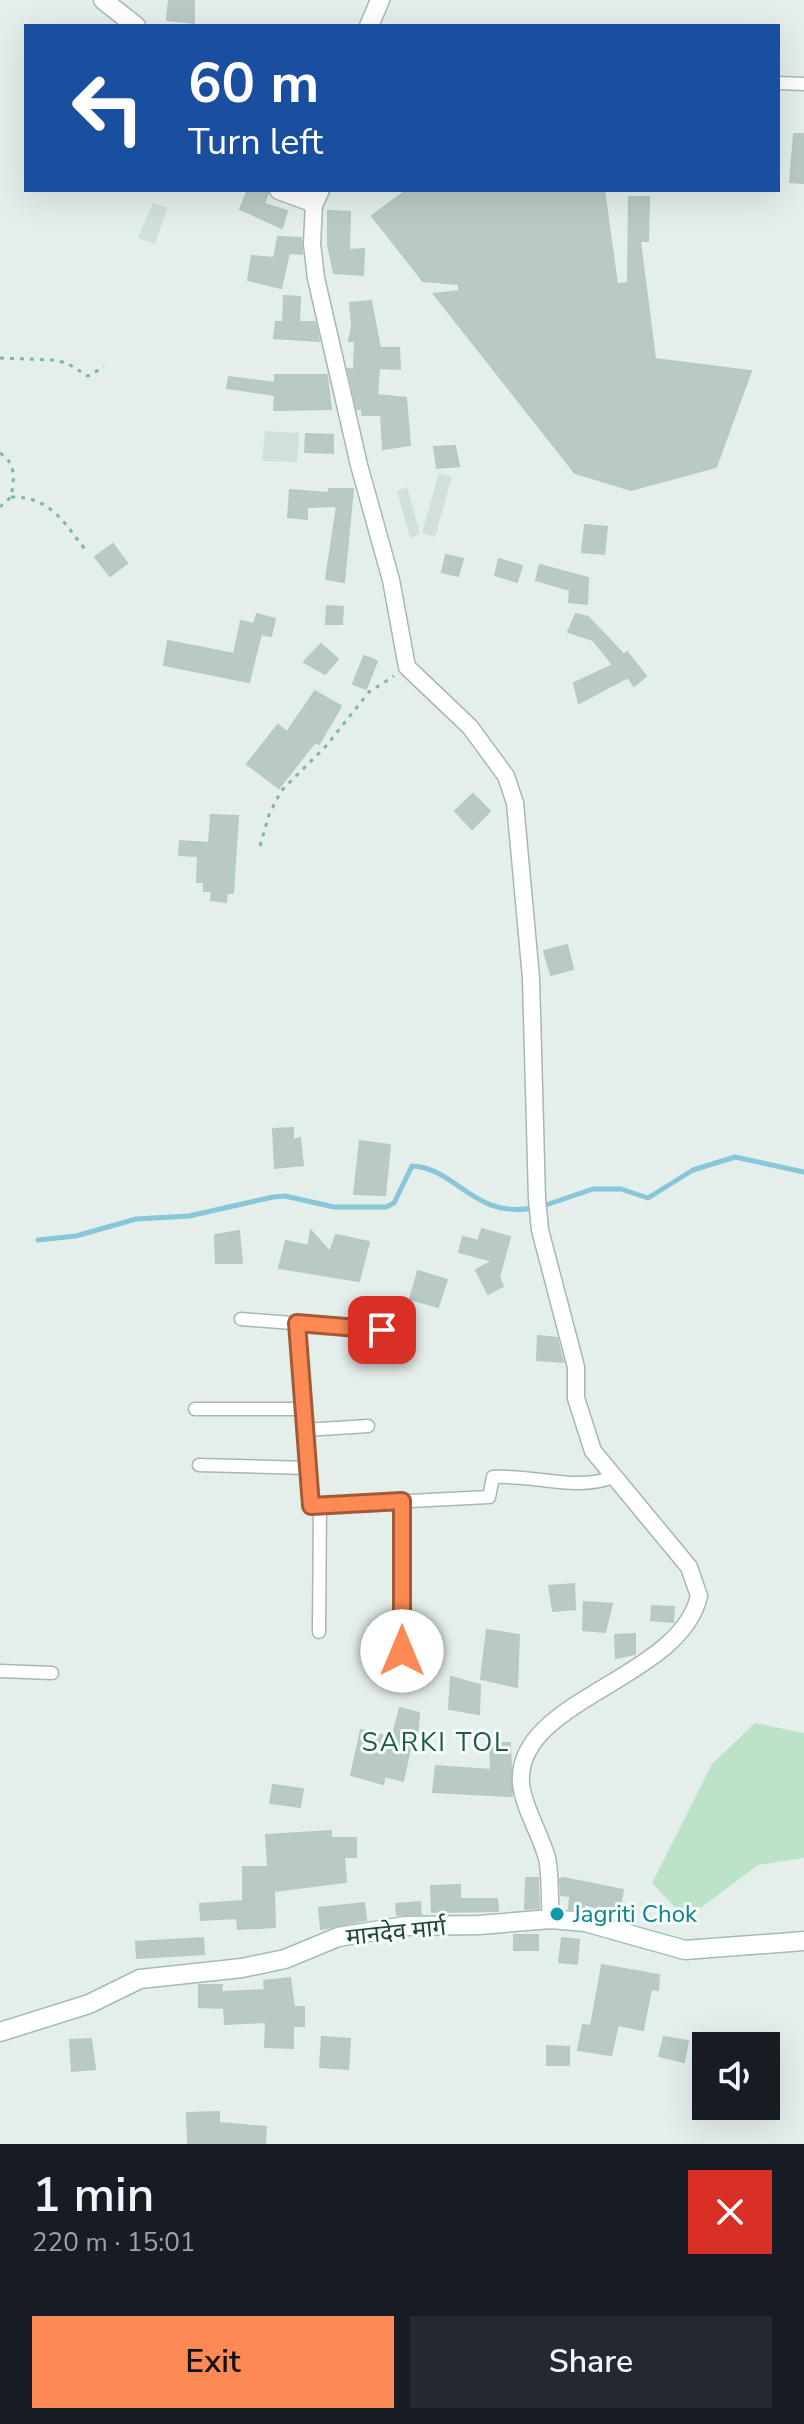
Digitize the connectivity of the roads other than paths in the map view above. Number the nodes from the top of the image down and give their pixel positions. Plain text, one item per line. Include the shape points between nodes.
1 (103, 0) edge
2 (380, 0) edge
3 (133, 24) edge
4 (370, 24) edge
5 (780, 83) edge
6 (804, 84) edge
7 (292, 192) edge
8 (317, 196) edge
9 (241, 1319) dead end
10 (297, 1323) junction
11 (382, 1330) dead end
12 (195, 1409) dead end
13 (304, 1409) junction
14 (368, 1426) dead end
15 (305, 1430) junction
16 (199, 1465) dead end
17 (308, 1468) junction
18 (613, 1477) junction
19 (402, 1501) junction
20 (320, 1505) junction
21 (319, 1632) dead end
22 (402, 1651) dead end
23 (0, 1671) edge
24 (52, 1673) dead end
25 (551, 1919) junction
26 (804, 1941) edge
27 (0, 2032) edge

1 - 3 main road
2 - 4 main road
5 - 6 street
7 - 8 main road
8 - 18 street via 312,244 316,278 391,580 407,667 470,727 511,787 531,978 540,1230 576,1367 576,1398 593,1451
9 - 10 street
10 - 11 street
10 - 13 street
12 - 13 street
13 - 15 street
14 - 15 street
15 - 17 street
16 - 17 street
17 - 20 street via 311,1506
18 - 19 street via 594,1485 493,1477 489,1497
18 - 25 street via 689,1567 699,1596 677,1636 651,1659 564,1712 524,1761 521,1782 547,1859
19 - 20 street
19 - 22 street
20 - 21 street
23 - 24 street
25 - 26 main road, मानदेव मार्ग via 585,1922 685,1950
25 - 27 main road, मानदेव मार्ग via 405,1926 338,1937 285,1959 140,1979 89,2004

